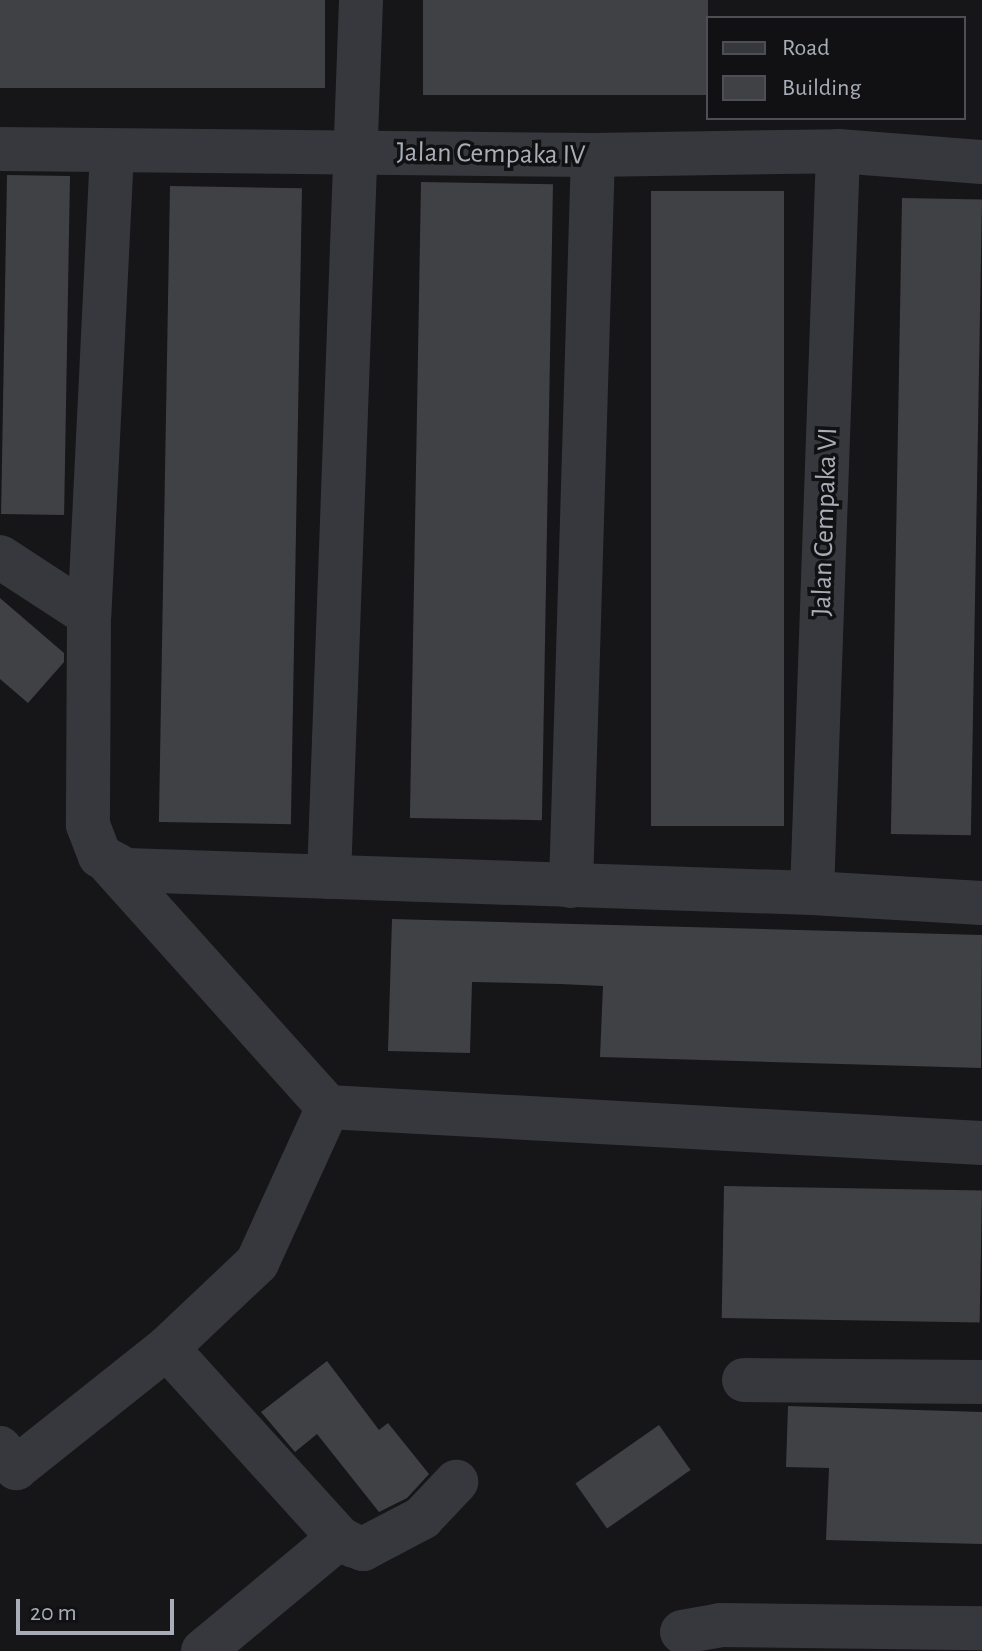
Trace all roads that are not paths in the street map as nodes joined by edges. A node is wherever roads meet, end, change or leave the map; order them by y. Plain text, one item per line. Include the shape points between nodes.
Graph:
1 (361, 0) edge
2 (0, 149) edge
3 (354, 151) junction
4 (838, 151) junction
5 (112, 152) junction
6 (593, 155) junction
7 (982, 162) edge
8 (0, 557) edge
9 (89, 615) junction
10 (110, 864) junction
11 (329, 877) junction
12 (571, 886) junction
13 (812, 893) junction
14 (982, 903) edge
15 (328, 1107) junction
16 (982, 1143) edge
17 (167, 1348) junction
18 (744, 1380) dead end
19 (982, 1382) edge
20 (0, 1448) edge
21 (456, 1482) dead end
22 (339, 1538) junction
23 (982, 1628) edge
24 (682, 1632) dead end
25 (203, 1651) edge

1 - 3 street
2 - 5 street, Jalan Cempaka IV
3 - 5 street, Jalan Cempaka IV
3 - 6 street, Jalan Cempaka IV
3 - 11 street
4 - 6 street, Jalan Cempaka IV
4 - 7 street, Jalan Cempaka IV
4 - 13 street, Jalan Cempaka VI
5 - 9 street
6 - 12 street
8 - 9 street
9 - 10 street via 88,825 100,856
10 - 11 street via 126,870
10 - 15 street
11 - 12 street
12 - 13 street
13 - 14 street
15 - 16 street
15 - 17 street via 257,1263
17 - 20 street via 16,1468
17 - 22 street
18 - 19 street
21 - 22 street via 422,1518 363,1549
22 - 25 street
23 - 24 street via 720,1625

